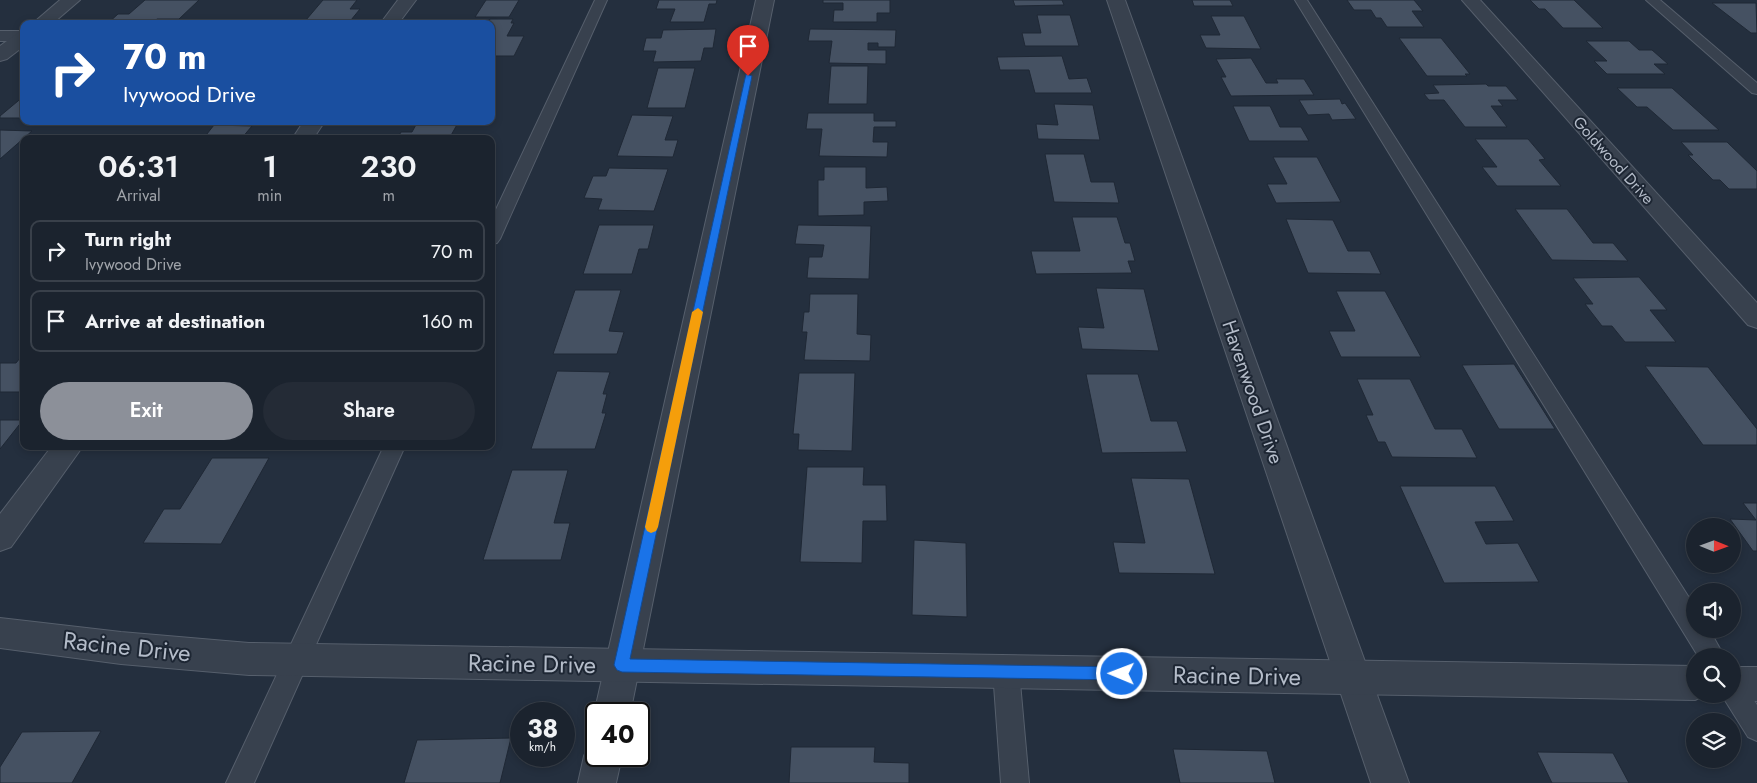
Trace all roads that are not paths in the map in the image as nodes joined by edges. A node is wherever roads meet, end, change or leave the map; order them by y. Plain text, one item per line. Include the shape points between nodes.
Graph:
1 (71, 0) edge
2 (407, 0) edge
3 (601, 0) edge
4 (765, 0) edge
5 (1116, 0) edge
6 (1301, 0) edge
7 (1471, 0) edge
8 (1652, 0) edge
9 (46, 20) edge
10 (392, 20) edge
11 (0, 36) edge
12 (20, 37) edge
13 (20, 40) edge
14 (0, 56) edge
15 (1757, 90) edge
16 (495, 230) edge
17 (1757, 319) edge
18 (66, 450) edge
19 (393, 450) edge
20 (0, 538) edge
21 (1686, 615) edge
22 (0, 633) edge
23 (298, 660) junction
24 (622, 665) junction
25 (1006, 671) junction
26 (1353, 678) junction
27 (1686, 683) edge
28 (1741, 684) edge
29 (1757, 684) edge
30 (614, 702) edge
31 (1741, 703) edge
32 (1757, 728) edge
33 (601, 767) edge
34 (240, 783) edge
35 (597, 783) edge
36 (1015, 783) edge
37 (1390, 783) edge

1 - 9 street
2 - 10 street
3 - 16 lane
4 - 24 street
5 - 26 street, Havenwood Drive
6 - 21 lane
7 - 17 street, Goldwood Drive
8 - 15 lane
11 - 12 street
13 - 14 street
18 - 20 street
19 - 23 lane
22 - 23 street, Racine Drive via 121,648
23 - 24 street, Racine Drive
23 - 34 lane
24 - 25 street, Racine Drive
24 - 30 street
25 - 26 street, Racine Drive
25 - 36 lane
26 - 27 street, Racine Drive
26 - 37 street, Havenwood Drive
28 - 29 street
31 - 32 lane
33 - 35 street

